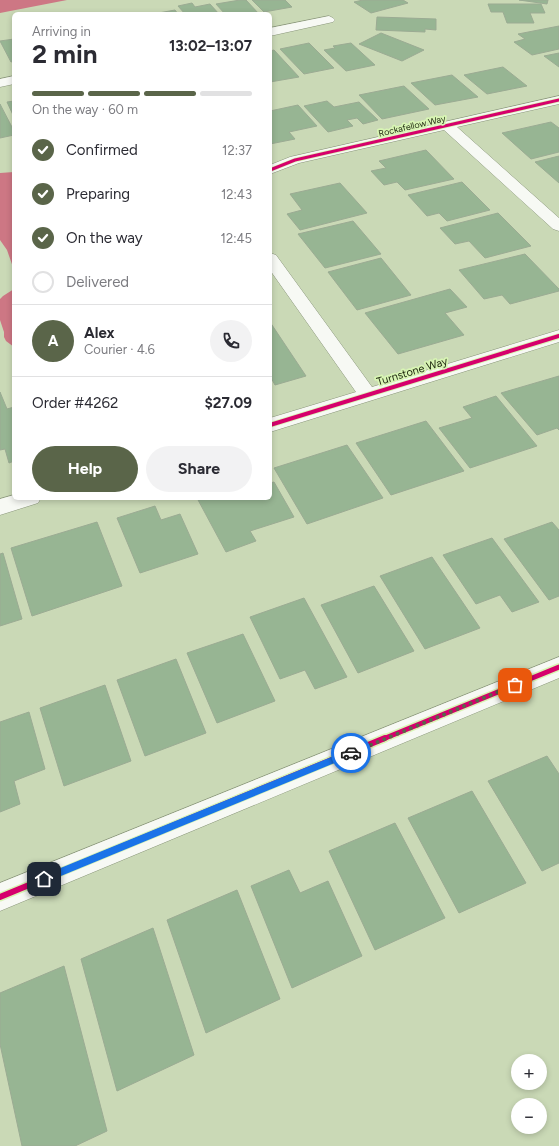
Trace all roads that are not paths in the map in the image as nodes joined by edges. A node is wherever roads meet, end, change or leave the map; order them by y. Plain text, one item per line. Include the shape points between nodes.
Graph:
1 (329, 20) dead end
2 (272, 32) edge
3 (12, 80) edge
4 (0, 83) edge
5 (559, 100) edge
6 (448, 126) junction
7 (272, 169) edge
8 (559, 226) edge
9 (272, 261) edge
10 (559, 336) edge
11 (368, 395) junction
12 (272, 424) edge
13 (24, 500) edge
14 (0, 507) edge
15 (559, 667) edge
16 (0, 897) edge

1 - 2 street
3 - 4 street
5 - 6 street, Rockafellow Way
6 - 7 street, Rockafellow Way via 295,160
6 - 8 street
9 - 11 street
10 - 11 street, Turnstone Way
11 - 12 street, Turnstone Way
13 - 14 street
15 - 16 street

